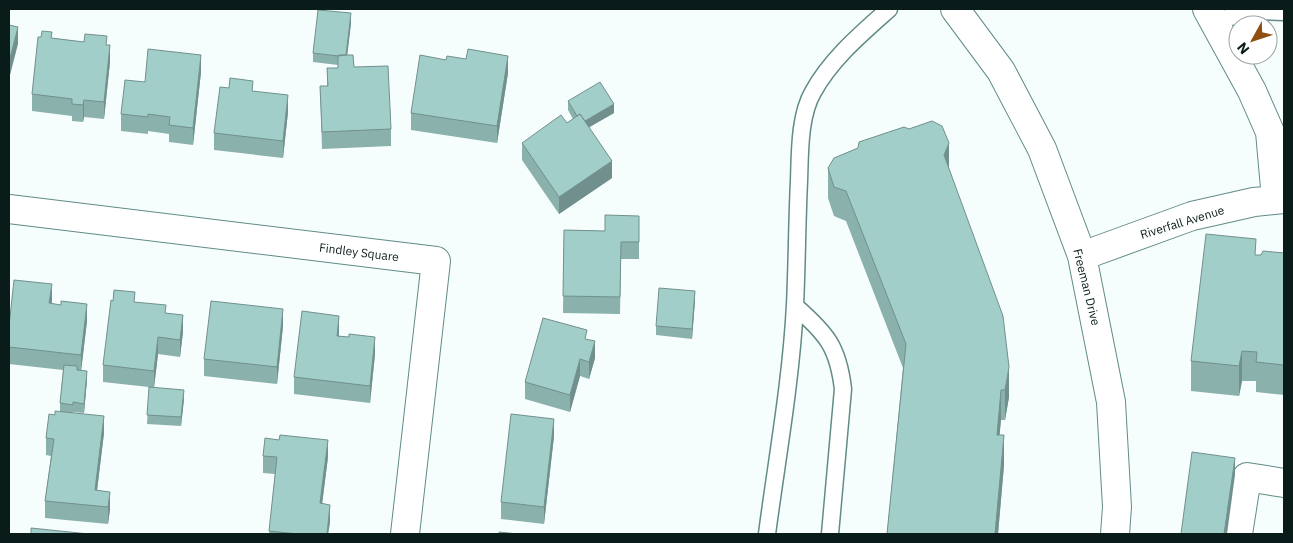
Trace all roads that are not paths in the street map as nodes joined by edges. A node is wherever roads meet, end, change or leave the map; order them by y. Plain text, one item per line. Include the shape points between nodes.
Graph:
1 (889, 9) edge
2 (955, 9) edge
3 (1284, 12) edge
4 (1210, 15) edge
5 (1280, 199) edge
6 (9, 209) edge
7 (1082, 256) junction
8 (795, 306) junction
9 (1284, 482) edge
10 (405, 534) edge
11 (767, 534) edge
12 (830, 534) edge
13 (1115, 534) edge
14 (1238, 534) edge

1 - 8 lane via 853,41 828,70 812,92 806,108 800,148
2 - 7 street, Freeman Drive via 1000,71 1042,148
3 - 4 lane
4 - 5 street via 1256,98 1270,132
5 - 7 street, Riverfall Avenue via 1192,216
6 - 10 street, Findley Square via 436,262
7 - 13 street, Freeman Drive via 1111,402 1117,499
8 - 11 lane
8 - 12 lane via 819,327 834,349 841,367 844,389
9 - 14 street via 1247,477

